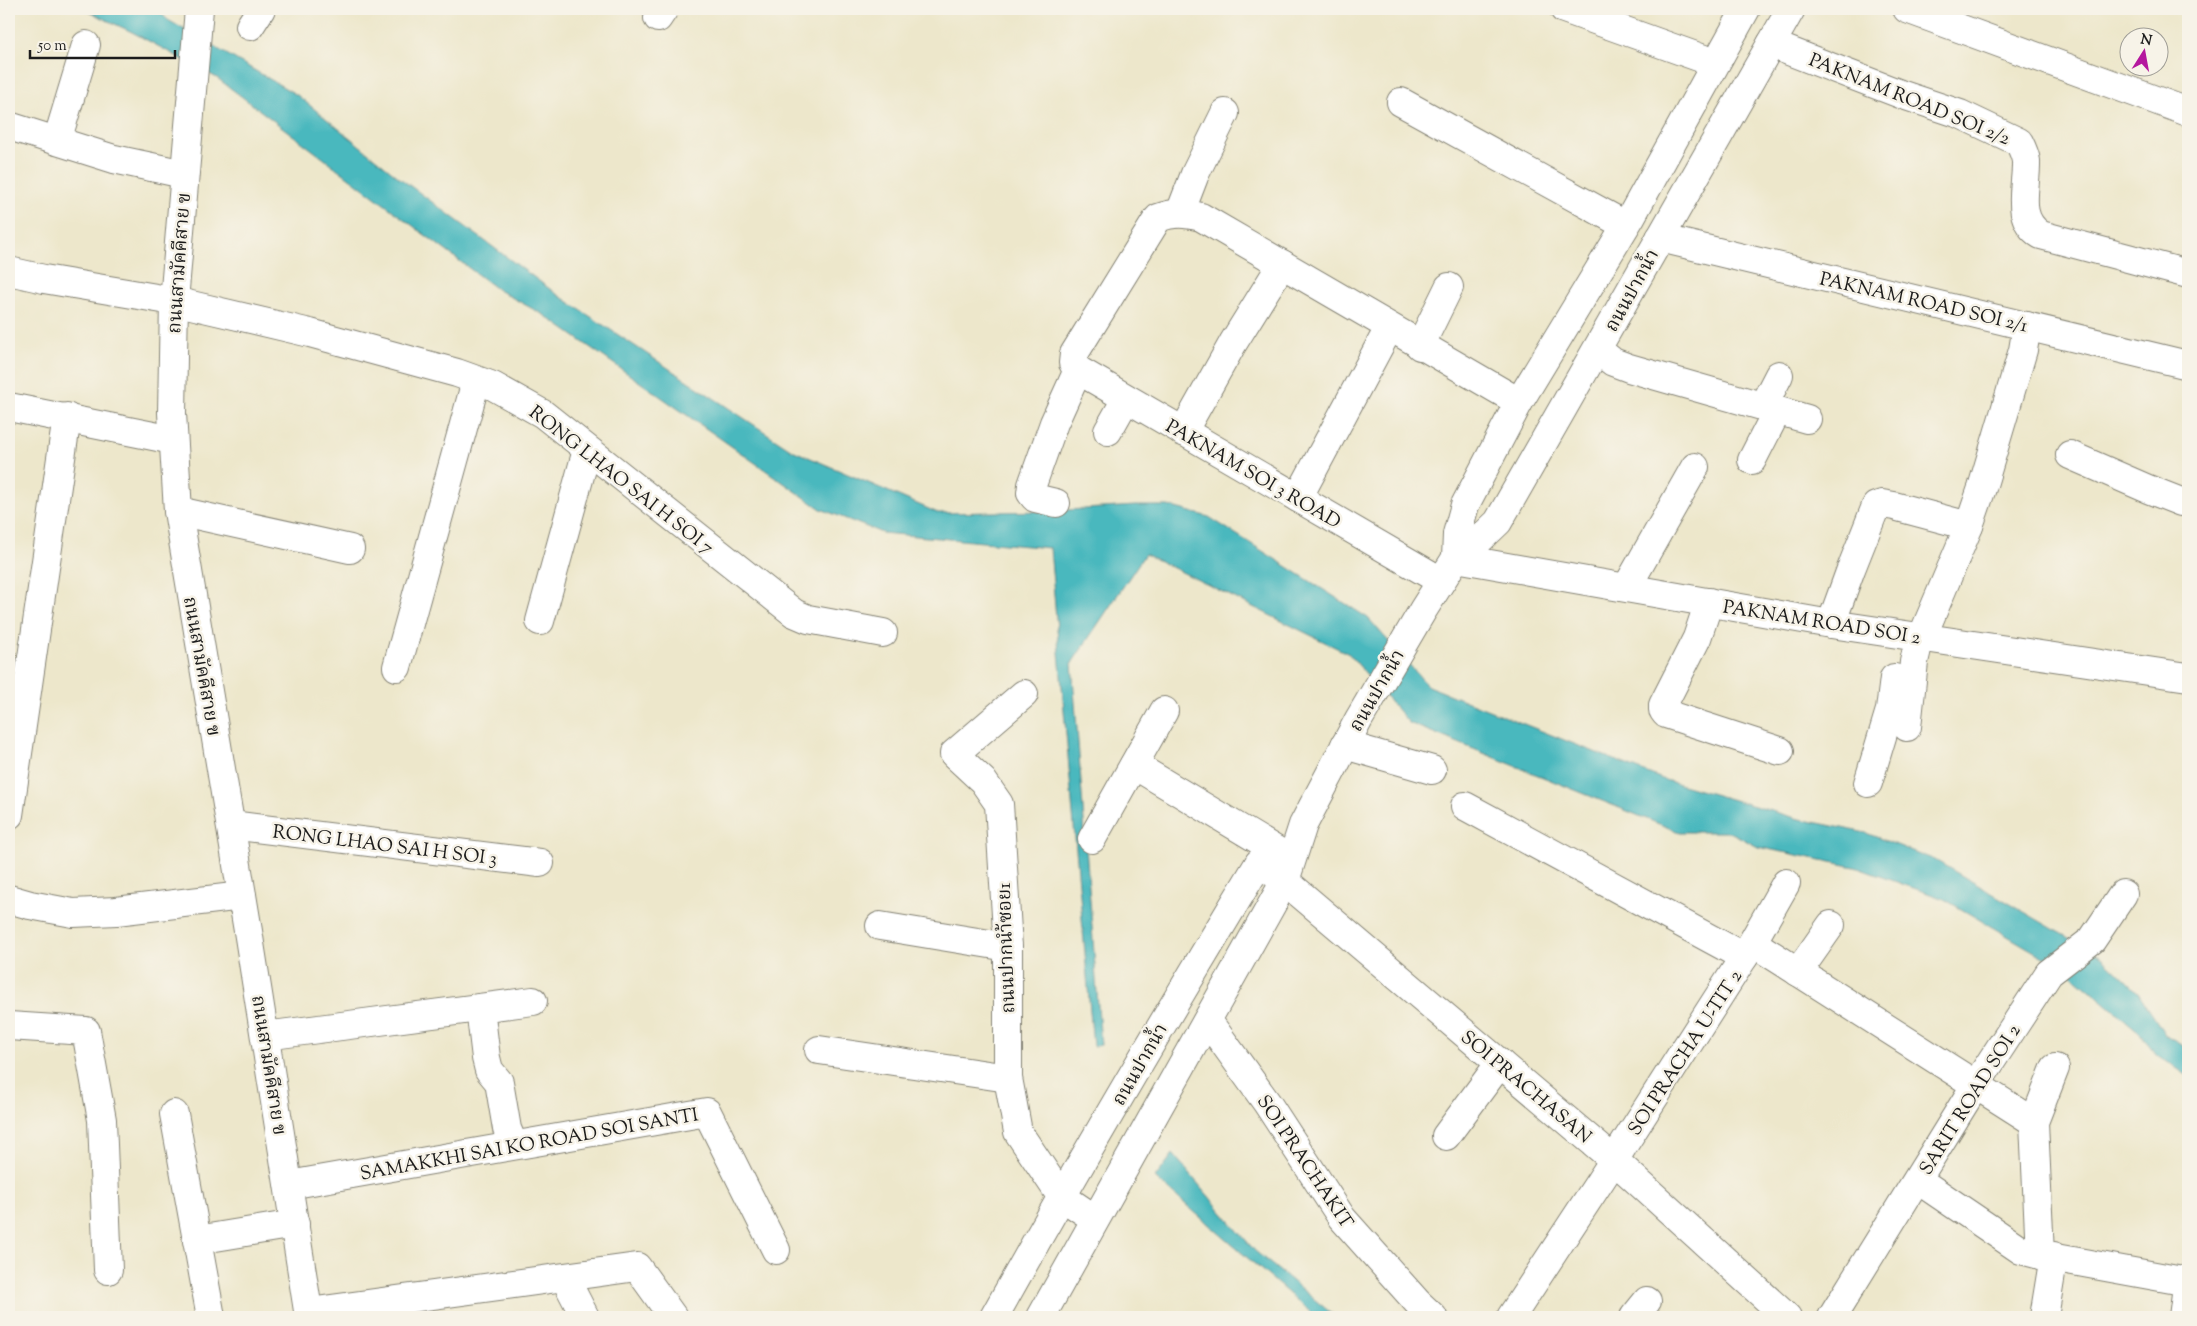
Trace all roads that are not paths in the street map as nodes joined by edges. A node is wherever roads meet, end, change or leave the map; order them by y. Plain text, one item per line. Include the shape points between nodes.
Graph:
1 (1564, 9) edge
2 (1746, 9) edge
3 (1791, 9) edge
4 (1907, 9) edge
5 (199, 13) edge
6 (1771, 44) junction
7 (86, 45) dead end
8 (1715, 63) junction
9 (1401, 102) dead end
10 (2188, 112) edge
11 (1225, 113) dead end
12 (9, 126) edge
13 (57, 141) junction
14 (184, 174) junction
15 (1180, 213) junction
16 (1625, 225) junction
17 (1660, 238) junction
18 (1282, 264) junction
19 (9, 271) edge
20 (2188, 274) edge
21 (1449, 287) dead end
22 (174, 301) junction
23 (2027, 326) junction
24 (1389, 328) junction
25 (1420, 346) junction
26 (1598, 350) junction
27 (1076, 365) junction
28 (2188, 365) edge
29 (1780, 375) dead end
30 (476, 380) junction
31 (1126, 399) junction
32 (1519, 402) junction
33 (9, 406) edge
34 (1770, 408) junction
35 (67, 417) junction
36 (1807, 419) dead end
37 (1108, 430) dead end
38 (1184, 432) junction
39 (173, 440) junction
40 (587, 450) junction
41 (2070, 455) dead end
42 (1752, 460) dead end
43 (1695, 467) dead end
44 (1298, 498) junction
45 (2188, 502) edge
46 (1056, 503) dead end
47 (178, 511) junction
48 (1969, 526) junction
49 (350, 549) dead end
50 (1456, 558) junction
51 (1441, 581) junction
52 (1628, 587) junction
53 (1709, 602) junction
54 (540, 621) dead end
55 (1831, 624) junction
56 (883, 634) dead end
57 (1910, 636) junction
58 (397, 666) dead end
59 (2188, 678) edge
60 (1024, 694) dead end
61 (1164, 711) dead end
62 (1907, 727) dead end
63 (1345, 746) junction
64 (1780, 751) dead end
65 (1134, 765) junction
66 (1432, 770) dead end
67 (1868, 783) dead end
68 (1465, 806) dead end
69 (9, 815) edge
70 (231, 825) junction
71 (1092, 839) dead end
72 (540, 863) dead end
73 (1278, 863) junction
74 (1786, 883) dead end
75 (2123, 894) dead end
76 (242, 896) junction
77 (9, 899) edge
78 (1831, 925) dead end
79 (880, 926) dead end
80 (1008, 947) junction
81 (1748, 950) junction
82 (1798, 972) junction
83 (534, 1001) dead end
84 (480, 1008) junction
85 (1208, 1021) junction
86 (9, 1026) edge
87 (265, 1036) junction
88 (819, 1050) dead end
89 (1500, 1063) junction
90 (2055, 1068) dead end
91 (1008, 1078) junction
92 (1975, 1086) junction
93 (174, 1114) dead end
94 (2034, 1122) junction
95 (1446, 1136) dead end
96 (514, 1145) junction
97 (1614, 1160) junction
98 (1918, 1180) junction
99 (289, 1185) junction
100 (1061, 1196) junction
101 (1095, 1220) junction
102 (295, 1224) junction
103 (197, 1240) junction
104 (776, 1250) dead end
105 (2047, 1256) junction
106 (108, 1270) dead end
107 (565, 1278) junction
108 (2188, 1278) edge
109 (2188, 1282) edge
110 (309, 1315) edge
111 (211, 1317) edge
112 (584, 1317) edge
113 (673, 1317) edge
114 (994, 1317) edge
115 (1041, 1317) edge
116 (1433, 1317) edge
117 (1511, 1317) edge
118 (1788, 1317) edge
119 (1832, 1317) edge
120 (2044, 1317) edge
121 (2183, 1317) edge

1 - 8 street
2 - 8 street, ถนนปากน้ำ
3 - 6 street, ถนนปากน้ำ
4 - 10 street
5 - 14 street, ถนนสามัคคีสาย ข
6 - 17 street, ถนนปากน้ำ
6 - 20 street, PAKNAM ROAD SOI 2/2 via 1960,114 2020,142 2026,159 2022,197 2025,217 2032,230 2040,235
7 - 13 street
8 - 16 street, ถนนปากน้ำ
9 - 16 street
11 - 15 street
12 - 13 street
13 - 14 street
14 - 22 street, ถนนสามัคคีสาย ข
15 - 18 street via 1201,217
15 - 27 street via 1173,212 1158,218 1074,354
16 - 32 street, ถนนปากน้ำ
17 - 23 street, PAKNAM ROAD SOI 2/1
17 - 26 street, ถนนปากน้ำ
18 - 24 street
18 - 38 street via 1233,343
19 - 22 street, RONG LHAO SAI H SOI 7
21 - 25 street
22 - 30 street, RONG LHAO SAI H SOI 7 via 375,350
22 - 39 street, ถนนสามัคคีสาย ข
23 - 28 street, PAKNAM ROAD SOI 2/1
23 - 48 street via 2001,428
24 - 25 street
24 - 44 street
25 - 32 street
26 - 34 street via 1613,362 1629,368
26 - 50 street, ถนนปากน้ำ via 1498,522
27 - 31 street, PAKNAM SOI 3 ROAD
27 - 46 street via 1032,485 1035,498
29 - 34 street
30 - 40 street, RONG LHAO SAI H SOI 7 via 514,396 543,414
30 - 58 street
31 - 37 street
31 - 38 street, PAKNAM SOI 3 ROAD
32 - 50 street, ถนนปากน้ำ via 1465,505 1457,534
33 - 35 street
34 - 36 street
34 - 42 street
35 - 39 street
35 - 69 street
38 - 44 street, PAKNAM SOI 3 ROAD
39 - 47 street, ถนนสามัคคีสาย ข
40 - 54 street
40 - 56 street, RONG LHAO SAI H SOI 7 via 794,613 808,619
41 - 45 street via 2148,489
43 - 52 street
44 - 51 street, PAKNAM SOI 3 ROAD
47 - 49 street
47 - 70 street, ถนนสามัคคีสาย ข
48 - 55 street via 1894,506 1876,506
48 - 57 street
50 - 51 street, ถนนปากน้ำ
50 - 52 street, PAKNAM ROAD SOI 2
51 - 63 street, ถนนปากน้ำ
52 - 53 street, PAKNAM ROAD SOI 2
53 - 55 street, PAKNAM ROAD SOI 2
53 - 64 street via 1697,638 1663,710 1666,714
55 - 57 street, PAKNAM ROAD SOI 2
57 - 59 street, PAKNAM ROAD SOI 2
57 - 62 street via 1914,662
57 - 67 street
60 - 80 street, ถนนปากนำ้ซอย1 via 954,754 982,781 998,804
61 - 65 street
63 - 66 street
63 - 73 street, ถนนปากน้ำ via 1303,825
65 - 71 street
65 - 73 street, SOI PRACHASAN
68 - 81 street
70 - 72 street, RONG LHAO SAI H SOI 3
70 - 76 street, ถนนสามัคคีสาย ข
73 - 85 street, ถนนปากน้ำ
73 - 89 street, SOI PRACHASAN
73 - 100 street, ถนนปากน้ำ via 1174,1002
74 - 81 street, SOI PRACHA U-TIT 2
75 - 92 street, SARIT ROAD SOI 2 via 2092,940 2049,973
76 - 77 street via 116,911 72,912
76 - 87 street, ถนนสามัคคีสาย ข
78 - 82 street
79 - 80 street
80 - 91 street, ถนนปากนำ้ซอย1
81 - 82 street
81 - 97 street, SOI PRACHA U-TIT 2
82 - 92 street
83 - 84 street
84 - 87 street
84 - 96 street via 486,1058 489,1070 499,1082 507,1129
85 - 101 street, ถนนปากน้ำ
85 - 116 street, SOI PRACHAKIT via 1267,1102 1342,1218
86 - 106 street via 86,1030 102,1120
87 - 99 street, ถนนสามัคคีสาย ข
88 - 91 street
89 - 95 street
89 - 97 street, SOI PRACHASAN
90 - 94 street
91 - 100 street, ถนนปากนำ้ซอย1 via 1018,1132
92 - 94 street
92 - 98 street, SARIT ROAD SOI 2
93 - 103 street
94 - 105 street
96 - 99 street, SAMAKKHI SAI KO ROAD SOI SANTI
96 - 104 street, SAMAKKHI SAI KO ROAD SOI SANTI via 707,1112
97 - 117 street, SOI PRACHA U-TIT 2
97 - 118 street, SOI PRACHASAN
98 - 105 street via 2021,1250
98 - 119 street, SARIT ROAD SOI 2
99 - 102 street, ถนนสามัคคีสาย ข
100 - 101 street, ถนนปากนำ้ซอย1
100 - 114 street, ถนนปากน้ำ
101 - 115 street, ถนนปากน้ำ
102 - 103 street
102 - 110 street, ถนนสามัคคีสาย ข
103 - 111 street
105 - 109 street
105 - 120 street
107 - 110 street
107 - 112 street
107 - 113 street via 637,1267
108 - 109 street
109 - 121 street

